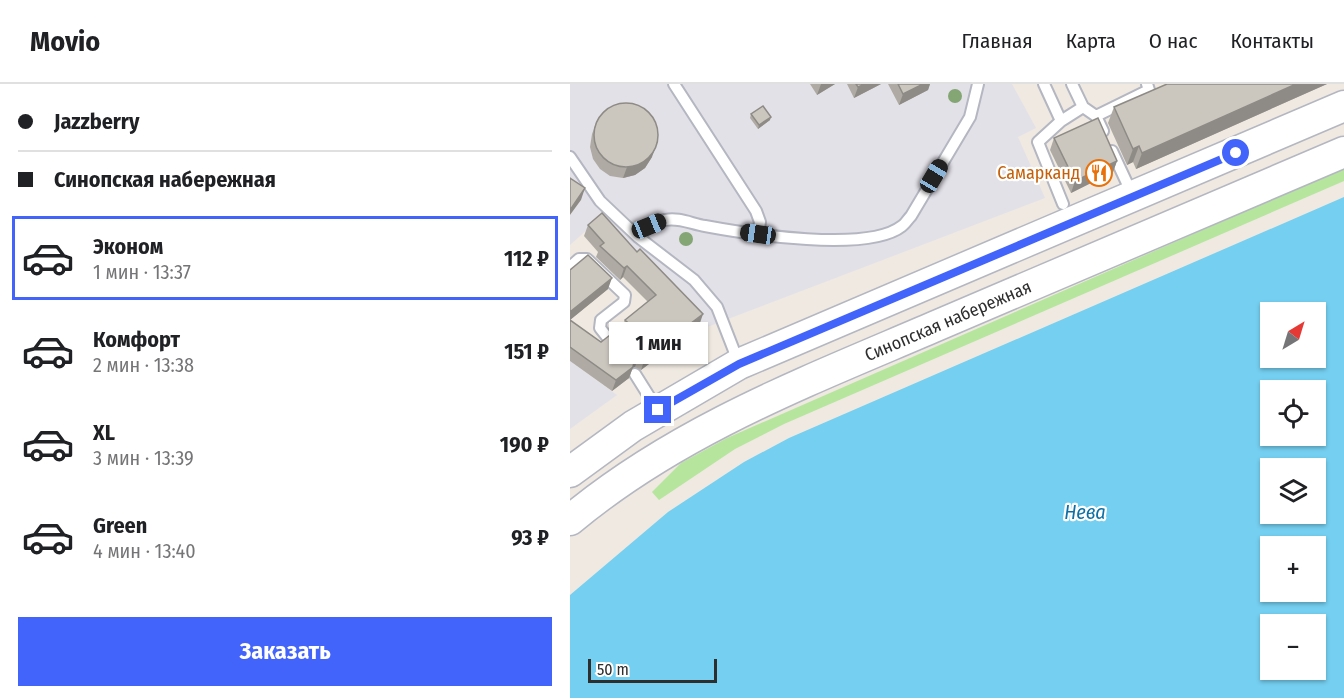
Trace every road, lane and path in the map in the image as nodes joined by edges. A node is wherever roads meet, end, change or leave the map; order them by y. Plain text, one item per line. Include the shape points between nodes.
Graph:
1 (674, 84) edge
2 (978, 84) edge
3 (1044, 84) edge
4 (1072, 84) edge
5 (1148, 84) edge
6 (1344, 106) edge
7 (1083, 107) junction
8 (1096, 116) junction
9 (1061, 121) junction
10 (1344, 152) edge
11 (570, 158) edge
12 (1133, 197) junction
13 (1063, 204) dead end
14 (758, 234) junction
15 (638, 237) junction
16 (570, 267) edge
17 (611, 342) edge
18 (739, 364) junction
19 (635, 374) edge
20 (658, 410) junction
21 (570, 472) edge
22 (570, 520) edge

1 - 14 lane via 756,211 760,222
2 - 14 lane via 970,117 902,226 888,233 840,241
3 - 9 lane
4 - 7 lane
5 - 8 lane via 1149,90
6 - 12 main road
7 - 8 lane
7 - 9 lane
8 - 12 lane
9 - 13 lane via 1038,142
10 - 22 main road, Синопская набережная via 718,422 636,470
11 - 15 lane via 600,201
12 - 18 main road
14 - 15 lane via 665,219 649,226
15 - 18 lane via 694,280 717,307
16 - 17 lane via 579,259 587,259 625,295 624,302 601,320 600,328
18 - 20 main road
19 - 20 lane
20 - 21 main road

